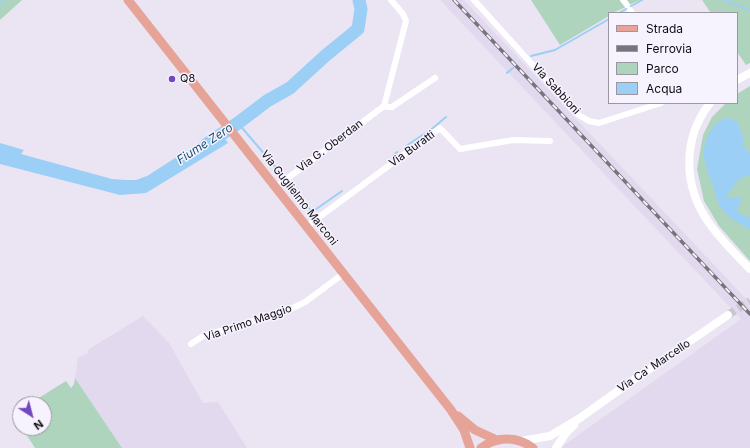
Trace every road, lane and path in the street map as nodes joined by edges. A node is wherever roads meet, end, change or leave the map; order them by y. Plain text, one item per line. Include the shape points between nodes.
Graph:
1 (128, 0) edge
2 (391, 0) edge
3 (474, 0) edge
4 (750, 74) edge
5 (434, 78) dead end
6 (738, 80) edge
7 (658, 104) edge
8 (709, 104) edge
9 (384, 106) junction
10 (550, 141) dead end
11 (276, 187) junction
12 (307, 226) junction
13 (750, 269) edge
14 (343, 274) junction
15 (728, 315) tunnel mouth
16 (191, 344) dead end
17 (451, 410) junction
18 (580, 418) junction
19 (497, 440) junction
20 (521, 441) junction
21 (470, 448) edge
22 (481, 448) edge
23 (533, 448) edge
24 (556, 448) edge

1 - 11 main road, Via Guglielmo Marconi
2 - 9 street via 403,14 406,22
3 - 7 street, Via Sabbioni via 578,114 589,121 599,123
4 - 6 main road
5 - 9 street, Via G. Oberdan via 392,107
8 - 13 main road via 697,124 690,146 688,170 691,185 709,224
9 - 11 street, Via G. Oberdan
10 - 12 street, Via Buratti via 513,140 460,149 440,128
11 - 12 main road, Via Guglielmo Marconi
12 - 14 main road, Via Guglielmo Marconi
14 - 16 street, Via Primo Maggio via 305,302 289,310 203,336
14 - 17 main road, Via Guglielmo Marconi
15 - 18 main road, Via Ca' Marcello
17 - 19 main road, Via Guglielmo Marconi via 475,430
17 - 21 main road, Via Guglielmo Marconi via 464,430
18 - 20 main road via 550,436
18 - 24 main road
19 - 20 main road, Via Guglielmo Marconi
19 - 22 main road, Via Guglielmo Marconi
20 - 23 main road, Via Guglielmo Marconi

